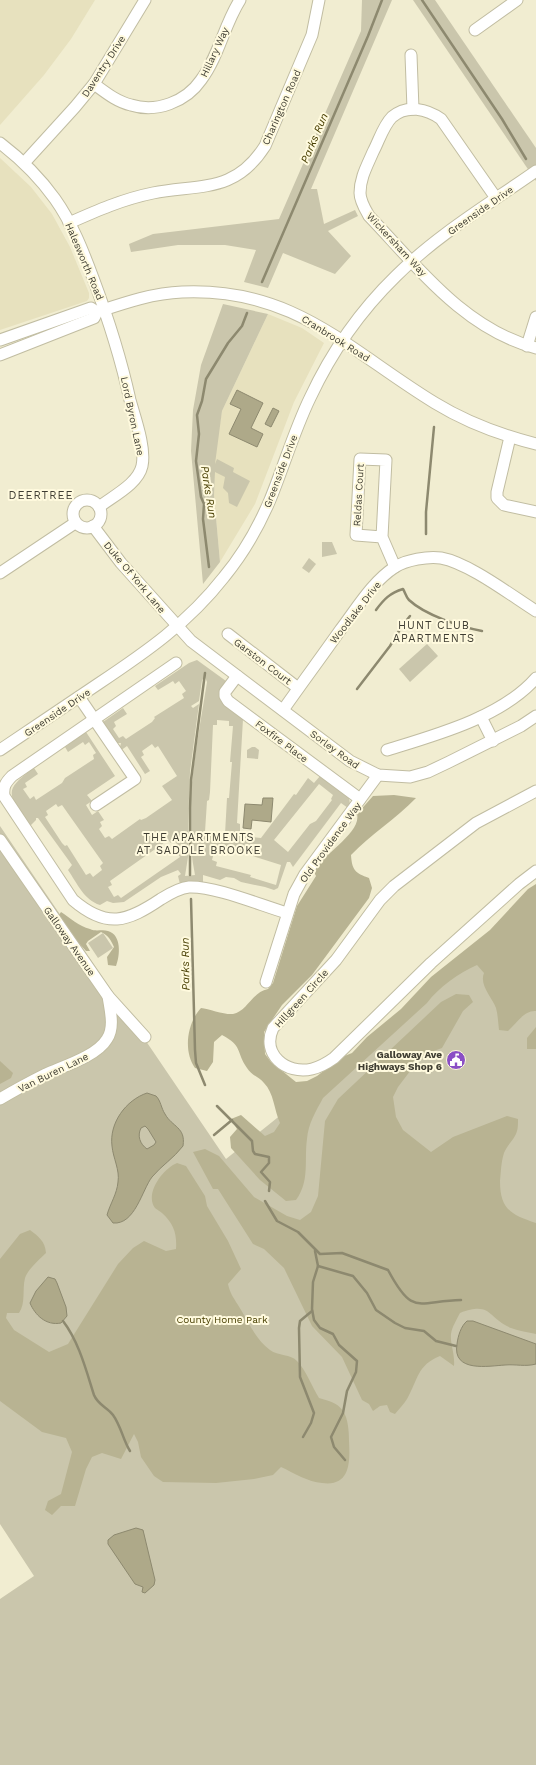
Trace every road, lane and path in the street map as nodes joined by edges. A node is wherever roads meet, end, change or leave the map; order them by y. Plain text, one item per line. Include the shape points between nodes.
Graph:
1 (145, 0) edge
2 (240, 0) edge
3 (319, 0) edge
4 (517, 0) edge
5 (475, 30) dead end
6 (411, 55) dead end
7 (94, 84) junction
8 (413, 109) junction
9 (0, 143) edge
10 (24, 163) junction
11 (536, 171) edge
12 (496, 198) junction
13 (69, 223) junction
14 (412, 261) junction
15 (101, 311) junction
16 (536, 317) edge
17 (0, 340) edge
18 (343, 340) junction
19 (531, 347) edge
20 (0, 355) edge
21 (510, 437) junction
22 (536, 444) edge
23 (99, 507) junction
24 (536, 512) edge
25 (75, 523) junction
26 (94, 526) junction
27 (382, 537) junction
28 (395, 567) junction
29 (0, 573) edge
30 (536, 611) edge
31 (178, 627) junction
32 (228, 634) dead end
33 (176, 663) dead end
34 (237, 676) junction
35 (536, 678) edge
36 (298, 688) junction
37 (79, 697) junction
38 (283, 710) junction
39 (536, 716) edge
40 (481, 717) junction
41 (94, 719) junction
42 (493, 741) junction
43 (0, 749) edge
44 (387, 750) dead end
45 (378, 775) junction
46 (536, 791) edge
47 (360, 800) junction
48 (96, 805) dead end
49 (0, 840) edge
50 (536, 871) edge
51 (287, 913) junction
52 (266, 982) dead end
53 (108, 996) junction
54 (145, 1038) dead end
55 (0, 1099) edge

1 - 7 street, Daventry Drive
2 - 7 street, Hillary Way via 202,80 183,98 170,104 144,108 117,100
3 - 13 street, Charington Road via 312,35 265,146 257,159 247,168 229,180 214,185 134,198 92,212
4 - 5 street
6 - 8 street
7 - 10 street, Daventry Drive
8 - 12 street via 432,113 441,119
8 - 14 street, Wickersham Way via 396,115 385,127 361,180 360,195 369,216
9 - 10 street, Halesworth Road
10 - 13 street, Halesworth Road via 55,199
11 - 12 street, Greenside Drive
12 - 14 street, Greenside Drive
13 - 15 street, Halesworth Road via 84,254
14 - 18 street, Greenside Drive via 378,294
14 - 19 street, Wickersham Way via 468,315 487,328
15 - 17 street, Cranbrook Road via 91,308
15 - 18 street, Cranbrook Road via 138,299 172,293 233,295 262,300 281,307 308,319
15 - 20 street, Cranbrook Road via 94,318
15 - 23 street, Lord Byron Lane via 120,360 143,457 140,472 135,478
16 - 19 street
18 - 21 street, Cranbrook Road via 436,404
18 - 31 street, Greenside Drive via 308,400 269,501 253,534 224,578
21 - 22 street, Cranbrook Road
21 - 24 street via 497,498 504,505
23 - 25 street via 90,500 78,502 72,511
23 - 26 street via 101,516
25 - 26 street via 84,528
25 - 29 street
26 - 31 street, Duke Of York Lane via 121,563
27 - 27 street, Reldas Court via 356,535 360,459 386,460
27 - 28 street, Reldas Court
28 - 30 street, Woodlake Drive via 426,558 456,562
28 - 36 street, Woodlake Drive via 367,594
31 - 34 street, Sorley Road via 196,645
31 - 37 street, Greenside Drive
32 - 36 street, Garston Court
33 - 41 street
34 - 38 street, Sorley Road
34 - 47 street, Foxfire Place via 225,692 224,696 228,701
35 - 40 street via 516,696
36 - 38 street, Woodlake Drive
37 - 41 street
37 - 43 street, Greenside Drive
38 - 45 street, Sorley Road via 350,761
39 - 42 street, Sorley Road
40 - 42 street
40 - 44 street
41 - 48 street via 135,779
41 - 51 street via 12,776 4,788 4,796 9,805 73,900 95,915 117,920 128,919 170,894 188,887 210,890
42 - 45 street, Sorley Road via 428,772 410,777
45 - 47 street, Old Providence Way
46 - 50 street, Hillgreen Circle via 476,823 394,886 380,900 336,960 273,1028 270,1037 272,1053 284,1066 292,1069 311,1069 322,1066 334,1058 437,958 518,884
47 - 51 street, Old Providence Way via 305,874
49 - 53 street, Galloway Avenue
51 - 52 street, Old Providence Way
53 - 54 street, Galloway Avenue
53 - 55 street, Van Buren Lane via 112,1025 103,1044 90,1054

